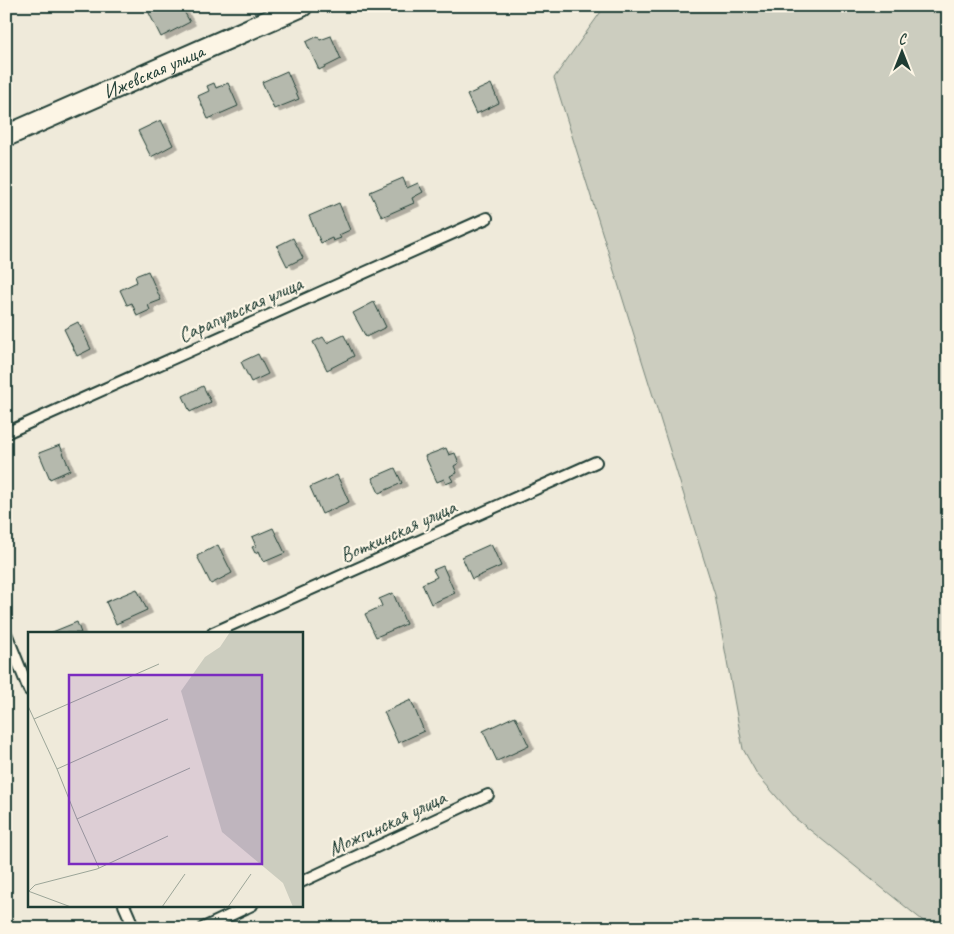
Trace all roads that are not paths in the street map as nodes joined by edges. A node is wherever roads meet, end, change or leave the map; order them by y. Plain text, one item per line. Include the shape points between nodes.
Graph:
1 (302, 6) edge
2 (6, 136) edge
3 (487, 218) dead end
4 (6, 432) edge
5 (596, 462) dead end
6 (216, 632) edge
7 (6, 633) edge
8 (28, 688) edge
9 (488, 795) dead end
10 (302, 882) edge
11 (124, 906) edge
12 (250, 906) edge
13 (134, 928) edge
14 (204, 928) edge

1 - 2 street, Ижевская улица
3 - 4 lane, Сарапульская улица
5 - 6 lane, Воткинская улица
7 - 8 lane
9 - 10 lane, Можгинская улица
11 - 13 lane
12 - 14 lane

